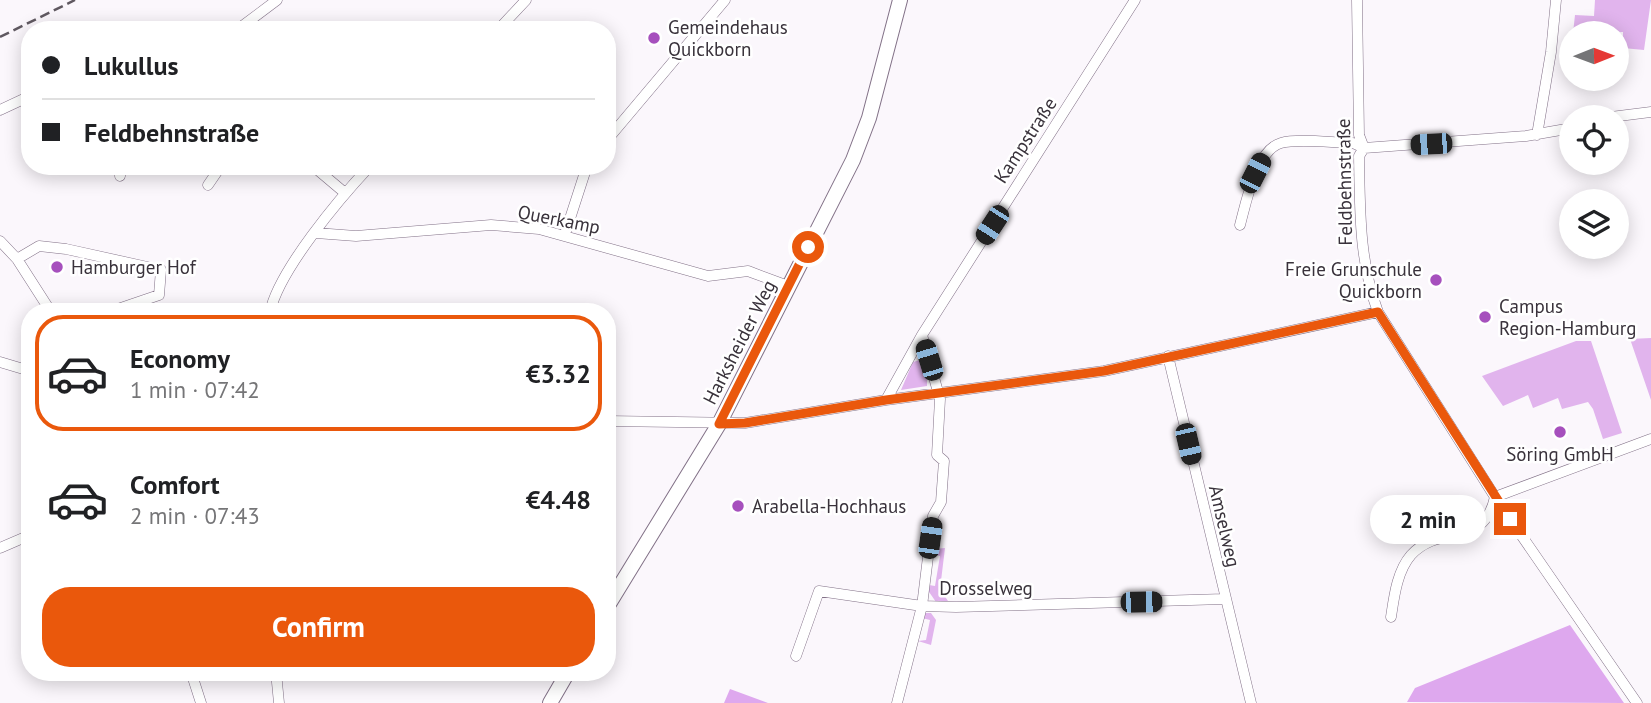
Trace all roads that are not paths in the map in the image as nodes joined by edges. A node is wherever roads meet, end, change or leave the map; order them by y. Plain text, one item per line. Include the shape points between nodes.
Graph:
1 (277, 0) edge
2 (526, 0) edge
3 (726, 0) edge
4 (900, 0) edge
5 (1135, 0) edge
6 (1357, 0) edge
7 (1556, 0) edge
8 (249, 21) edge
9 (506, 21) edge
10 (21, 100) edge
11 (0, 110) edge
12 (1651, 112) edge
13 (1629, 115) edge
14 (616, 129) edge
15 (1559, 131) edge
16 (1537, 135) junction
17 (1364, 148) junction
18 (215, 175) edge
19 (324, 175) edge
20 (362, 175) edge
21 (584, 175) edge
22 (208, 185) dead end
23 (345, 193) junction
24 (1240, 225) dead end
25 (316, 233) junction
26 (565, 234) junction
27 (0, 241) edge
28 (17, 259) junction
29 (788, 286) junction
30 (45, 303) edge
31 (136, 303) edge
32 (273, 303) edge
33 (1378, 312) junction
34 (922, 335) junction
35 (1168, 356) junction
36 (0, 362) edge
37 (21, 368) edge
38 (937, 394) junction
39 (886, 400) junction
40 (616, 421) edge
41 (719, 424) junction
42 (1651, 439) edge
43 (1495, 496) junction
44 (21, 539) edge
45 (0, 548) edge
46 (616, 590) edge
47 (1224, 600) junction
48 (922, 606) junction
49 (1391, 617) dead end
50 (796, 656) dead end
51 (194, 681) edge
52 (276, 681) edge
53 (563, 681) edge
54 (201, 703) edge
55 (279, 703) edge
56 (550, 703) edge
57 (897, 703) edge
58 (1251, 703) edge
59 (1637, 703) edge

1 - 8 street
2 - 9 street
3 - 14 street
4 - 29 main road, Harksheider Weg via 859,144
5 - 34 street, Kampstraße
6 - 17 street, Feldbehnstraße via 1359,135
7 - 16 street
10 - 11 street
12 - 13 street
15 - 16 street
16 - 17 street
17 - 24 street via 1353,143 1279,144 1266,153 1255,173
17 - 33 street, Feldbehnstraße via 1359,156 1360,238
18 - 22 street
19 - 23 street
20 - 23 street
21 - 26 street
23 - 25 street
25 - 26 street, Querkamp via 356,236 491,225
25 - 32 street via 283,275
26 - 29 street, Querkamp via 708,276 748,271
27 - 28 street
28 - 30 street
28 - 31 street via 39,246 161,270 159,295
29 - 41 main road, Harksheider Weg
33 - 35 street
33 - 43 street, Feldbehnstraße
34 - 38 street
34 - 39 street, Kampstraße
35 - 38 street via 1104,371
35 - 47 street, Amselweg
36 - 37 street
38 - 39 street
38 - 48 street via 937,454 944,461 942,502 933,516
39 - 41 street
40 - 41 street
41 - 46 main road, Harksheider Weg
42 - 43 street
43 - 49 street via 1492,513 1483,524 1434,540 1411,556 1396,587
43 - 59 street, Feldbehnstraße
44 - 45 street
47 - 48 street, Drosselweg
47 - 58 street, Amselweg
48 - 50 street, Drosselweg via 819,591
48 - 57 street
51 - 54 street
52 - 55 street
53 - 56 main road

